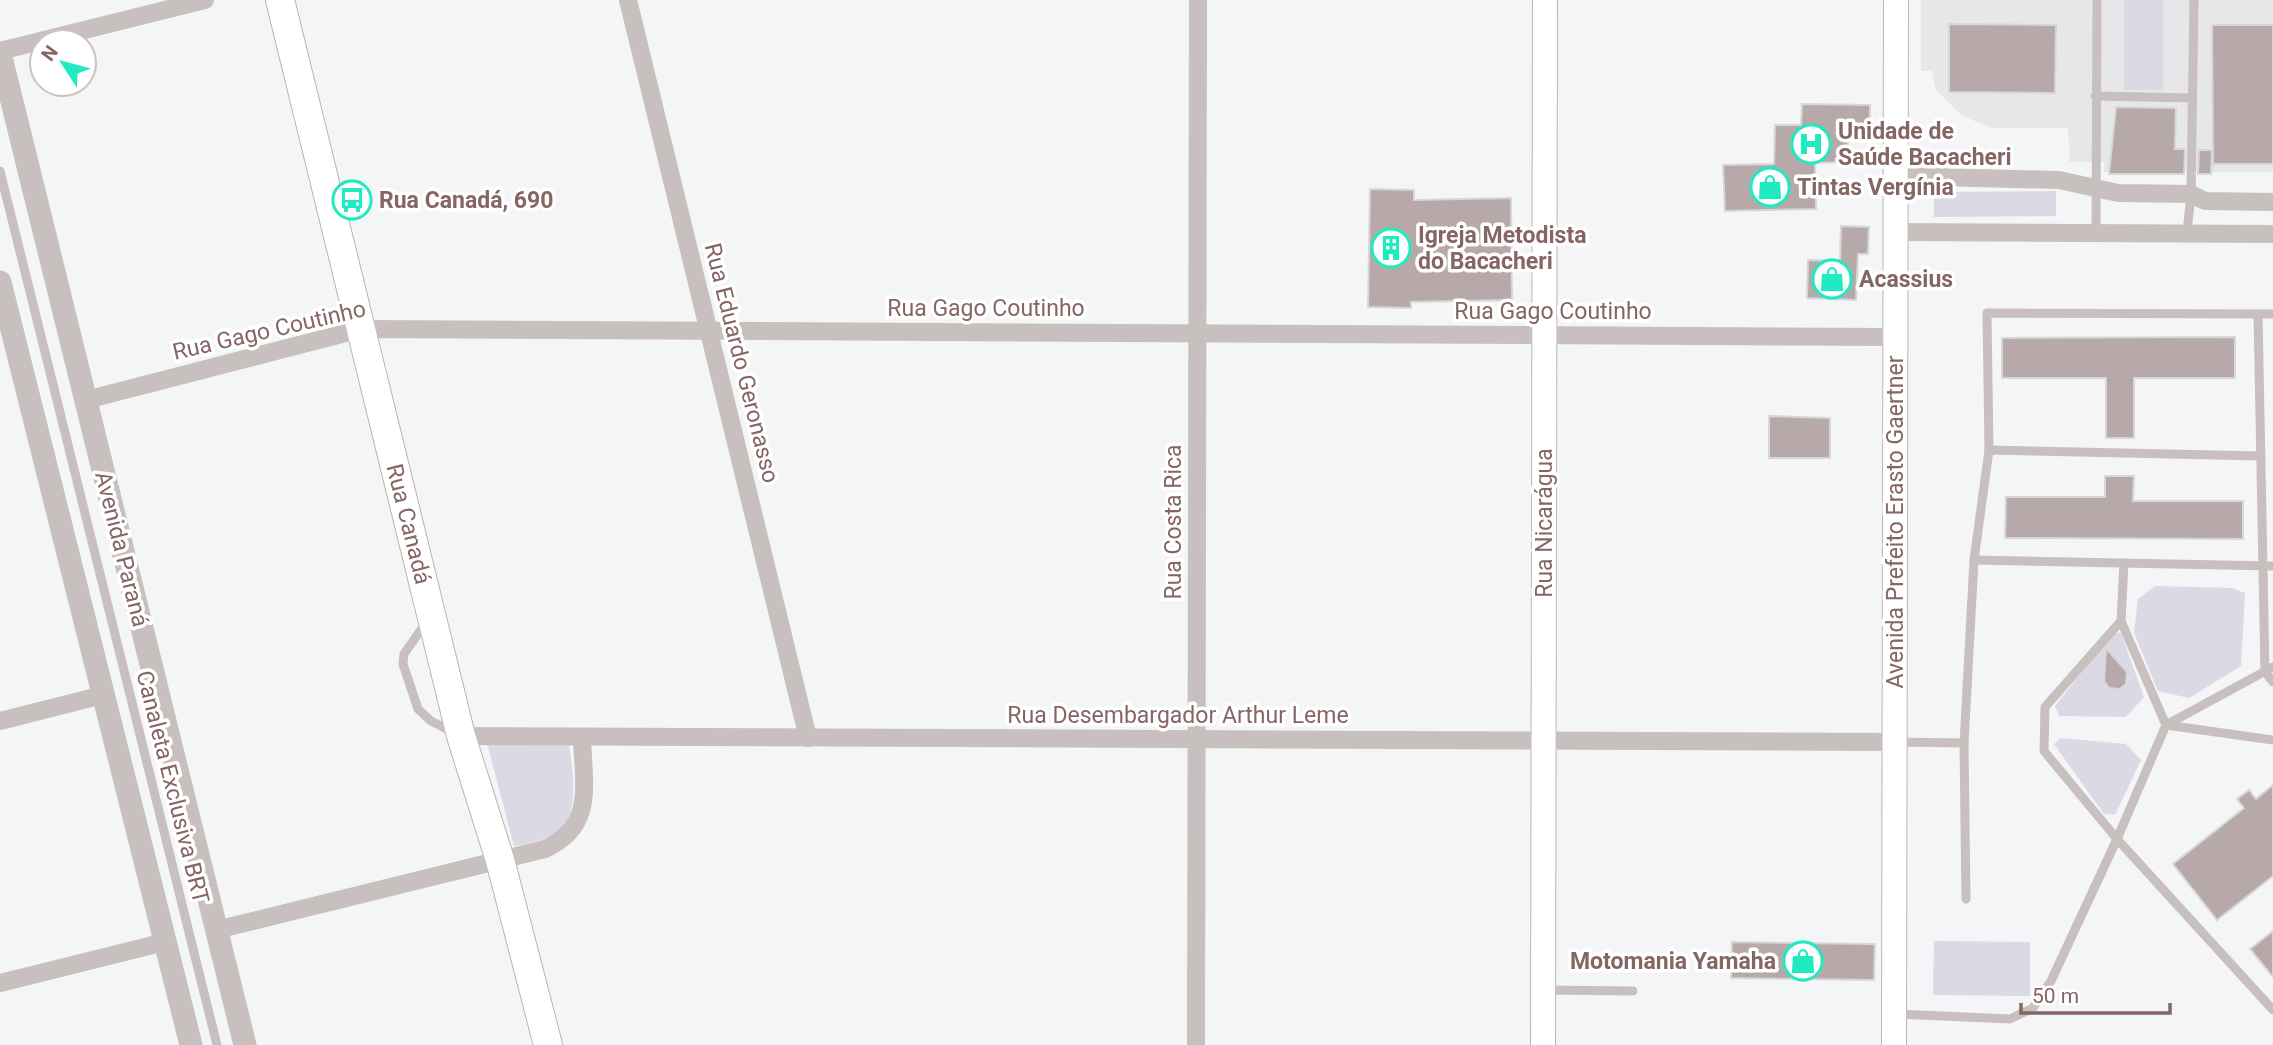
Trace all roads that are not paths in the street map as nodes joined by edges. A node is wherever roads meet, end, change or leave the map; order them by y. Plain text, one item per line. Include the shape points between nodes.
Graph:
1 (205, 0) edge
2 (280, 0) edge
3 (628, 0) edge
4 (1198, 0) edge
5 (1545, 0) edge
6 (1896, 0) edge
7 (2097, 0) edge
8 (2194, 0) edge
9 (0, 52) edge
10 (2095, 96) junction
11 (2193, 98) junction
12 (0, 171) edge
13 (1895, 176) junction
14 (2095, 188) junction
15 (2191, 194) junction
16 (2273, 202) edge
17 (1895, 232) junction
18 (2096, 233) junction
19 (2187, 233) junction
20 (2273, 234) edge
21 (0, 282) edge
22 (2259, 314) junction
23 (2273, 314) edge
24 (361, 329) junction
25 (708, 331) junction
26 (7, 334) edge
27 (1197, 334) junction
28 (1544, 335) junction
29 (1895, 337) junction
30 (86, 400) junction
31 (1989, 450) junction
32 (2261, 456) junction
33 (1974, 560) junction
34 (2124, 564) junction
35 (2268, 566) edge
36 (431, 615) junction
37 (2121, 621) junction
38 (2269, 670) edge
39 (2273, 682) edge
40 (103, 695) junction
41 (0, 721) edge
42 (2166, 725) junction
43 (461, 736) junction
44 (582, 737) junction
45 (808, 738) junction
46 (1197, 739) junction
47 (2273, 740) edge
48 (1543, 741) junction
49 (1894, 742) junction
50 (1964, 743) junction
51 (2117, 839) junction
52 (500, 860) junction
53 (1966, 899) dead end
54 (216, 930) junction
55 (165, 942) junction
56 (0, 983) edge
57 (1542, 990) junction
58 (1633, 991) dead end
59 (2273, 1010) edge
60 (1894, 1014) junction
61 (191, 1045) edge
62 (218, 1045) edge
63 (245, 1045) edge
64 (548, 1045) edge
65 (1196, 1045) edge
66 (1540, 1045) edge
67 (1894, 1045) edge

1 - 9 street
2 - 24 main road, Rua Canadá
3 - 25 street, Rua Eduardo Geronasso
4 - 27 street, Rua Costa Rica
5 - 28 main road, Rua Nicarágua
6 - 13 main road, Avenida Prefeito Erasto Gaertner
7 - 10 lane
8 - 11 lane
9 - 30 street, Avenida Paraná
10 - 11 lane
10 - 14 lane
11 - 15 lane
12 - 62 lane, Canaleta Exclusiva BRT
13 - 14 street via 2059,180
13 - 17 main road, Avenida Prefeito Erasto Gaertner
14 - 15 street via 2118,193
14 - 18 lane
15 - 16 street via 2205,201
15 - 19 lane
17 - 18 street
17 - 29 main road, Avenida Prefeito Erasto Gaertner
18 - 19 street
19 - 20 street
21 - 26 street
22 - 23 lane
22 - 31 lane via 1987,313
22 - 32 lane
24 - 25 street, Rua Gago Coutinho
24 - 30 street, Rua Gago Coutinho
24 - 36 main road, Rua Canadá
25 - 27 street, Rua Gago Coutinho
25 - 45 street, Rua Eduardo Geronasso
26 - 40 street
27 - 28 street, Rua Gago Coutinho
27 - 46 street, Rua Costa Rica
28 - 29 street, Rua Gago Coutinho
28 - 48 main road, Rua Nicarágua
29 - 49 main road, Avenida Prefeito Erasto Gaertner
30 - 54 street, Avenida Paraná
31 - 32 lane
31 - 33 lane
32 - 35 lane
33 - 34 lane
33 - 50 lane
34 - 35 lane
34 - 37 lane
35 - 38 lane
36 - 43 main road, Rua Canadá
36 - 43 lane via 404,654 403,664 418,709
37 - 42 lane
37 - 51 lane via 2045,706 2044,751
38 - 39 lane
38 - 42 lane
40 - 41 street
40 - 55 street
42 - 47 lane
42 - 51 lane
43 - 44 street, Rua Desembargador Arthur Leme
43 - 52 main road, Rua Canadá
44 - 45 street, Rua Desembargador Arthur Leme
44 - 52 street via 584,803 573,831 545,849
45 - 46 street, Rua Desembargador Arthur Leme
46 - 48 street, Rua Desembargador Arthur Leme
46 - 65 street, Rua Costa Rica
48 - 49 street, Rua Desembargador Arthur Leme
48 - 57 main road, Rua Nicarágua
49 - 50 lane
49 - 60 main road, Avenida Prefeito Erasto Gaertner
50 - 53 lane
51 - 59 lane
51 - 60 lane via 2051,981 2033,1008 2010,1019
52 - 54 street
52 - 64 main road, Rua Canadá
54 - 63 street, Avenida Paraná
55 - 56 street
55 - 61 street
57 - 58 lane
57 - 66 main road, Rua Nicarágua
60 - 67 main road, Avenida Prefeito Erasto Gaertner

